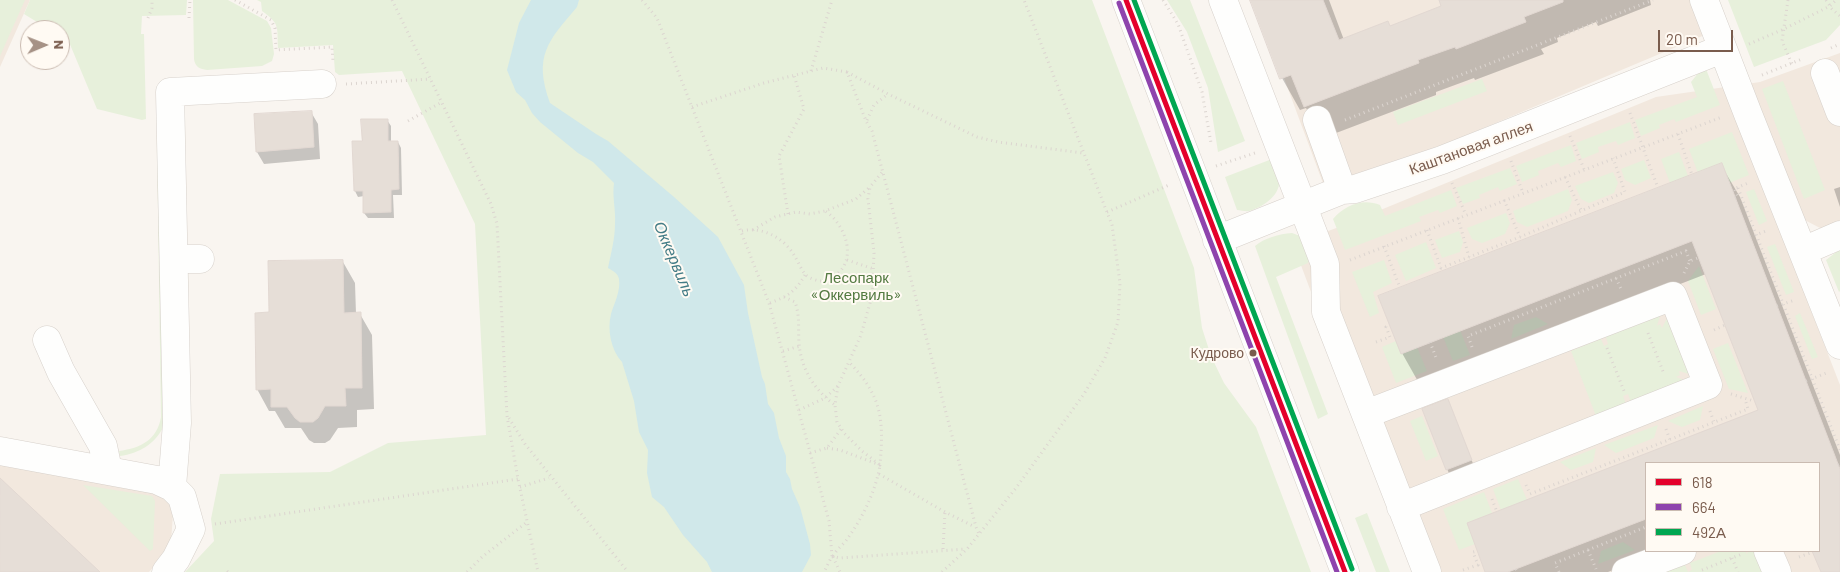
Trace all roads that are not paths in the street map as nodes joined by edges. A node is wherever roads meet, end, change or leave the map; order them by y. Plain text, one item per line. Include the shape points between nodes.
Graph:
1 (1126, 0) edge
2 (1223, 0) edge
3 (1704, 0) edge
4 (1732, 48) junction
5 (1818, 65) road end
6 (333, 78) road end
7 (1840, 112) edge
8 (1320, 128) road end
9 (1342, 190) junction
10 (1302, 206) junction
11 (1840, 235) edge
12 (1217, 240) junction
13 (1803, 251) junction
14 (47, 340) dead end
15 (1840, 345) edge
16 (1366, 414) junction
17 (0, 451) edge
18 (108, 470) junction
19 (172, 486) junction
20 (1401, 506) junction
21 (1679, 552) edge
22 (1768, 552) edge
23 (166, 572) edge
24 (1345, 572) edge
25 (1427, 572) edge
26 (1626, 572) edge
27 (1777, 572) edge

1 - 12 street
2 - 10 street
3 - 4 street
4 - 9 street, Каштановая аллея via 1442,160
4 - 13 street
5 - 7 street
6 - 19 street via 170,92 187,259
8 - 9 street
9 - 10 street, Каштановая аллея
10 - 12 street, Каштановая аллея
10 - 16 street via 1325,264 1326,312
11 - 13 street
12 - 24 street
13 - 15 street
14 - 18 street via 103,446
16 - 20 street
16 - 20 street via 1673,296 1708,385
17 - 18 street
18 - 19 street
19 - 23 street via 182,497 191,529
20 - 25 street
21 - 26 street
22 - 27 street

